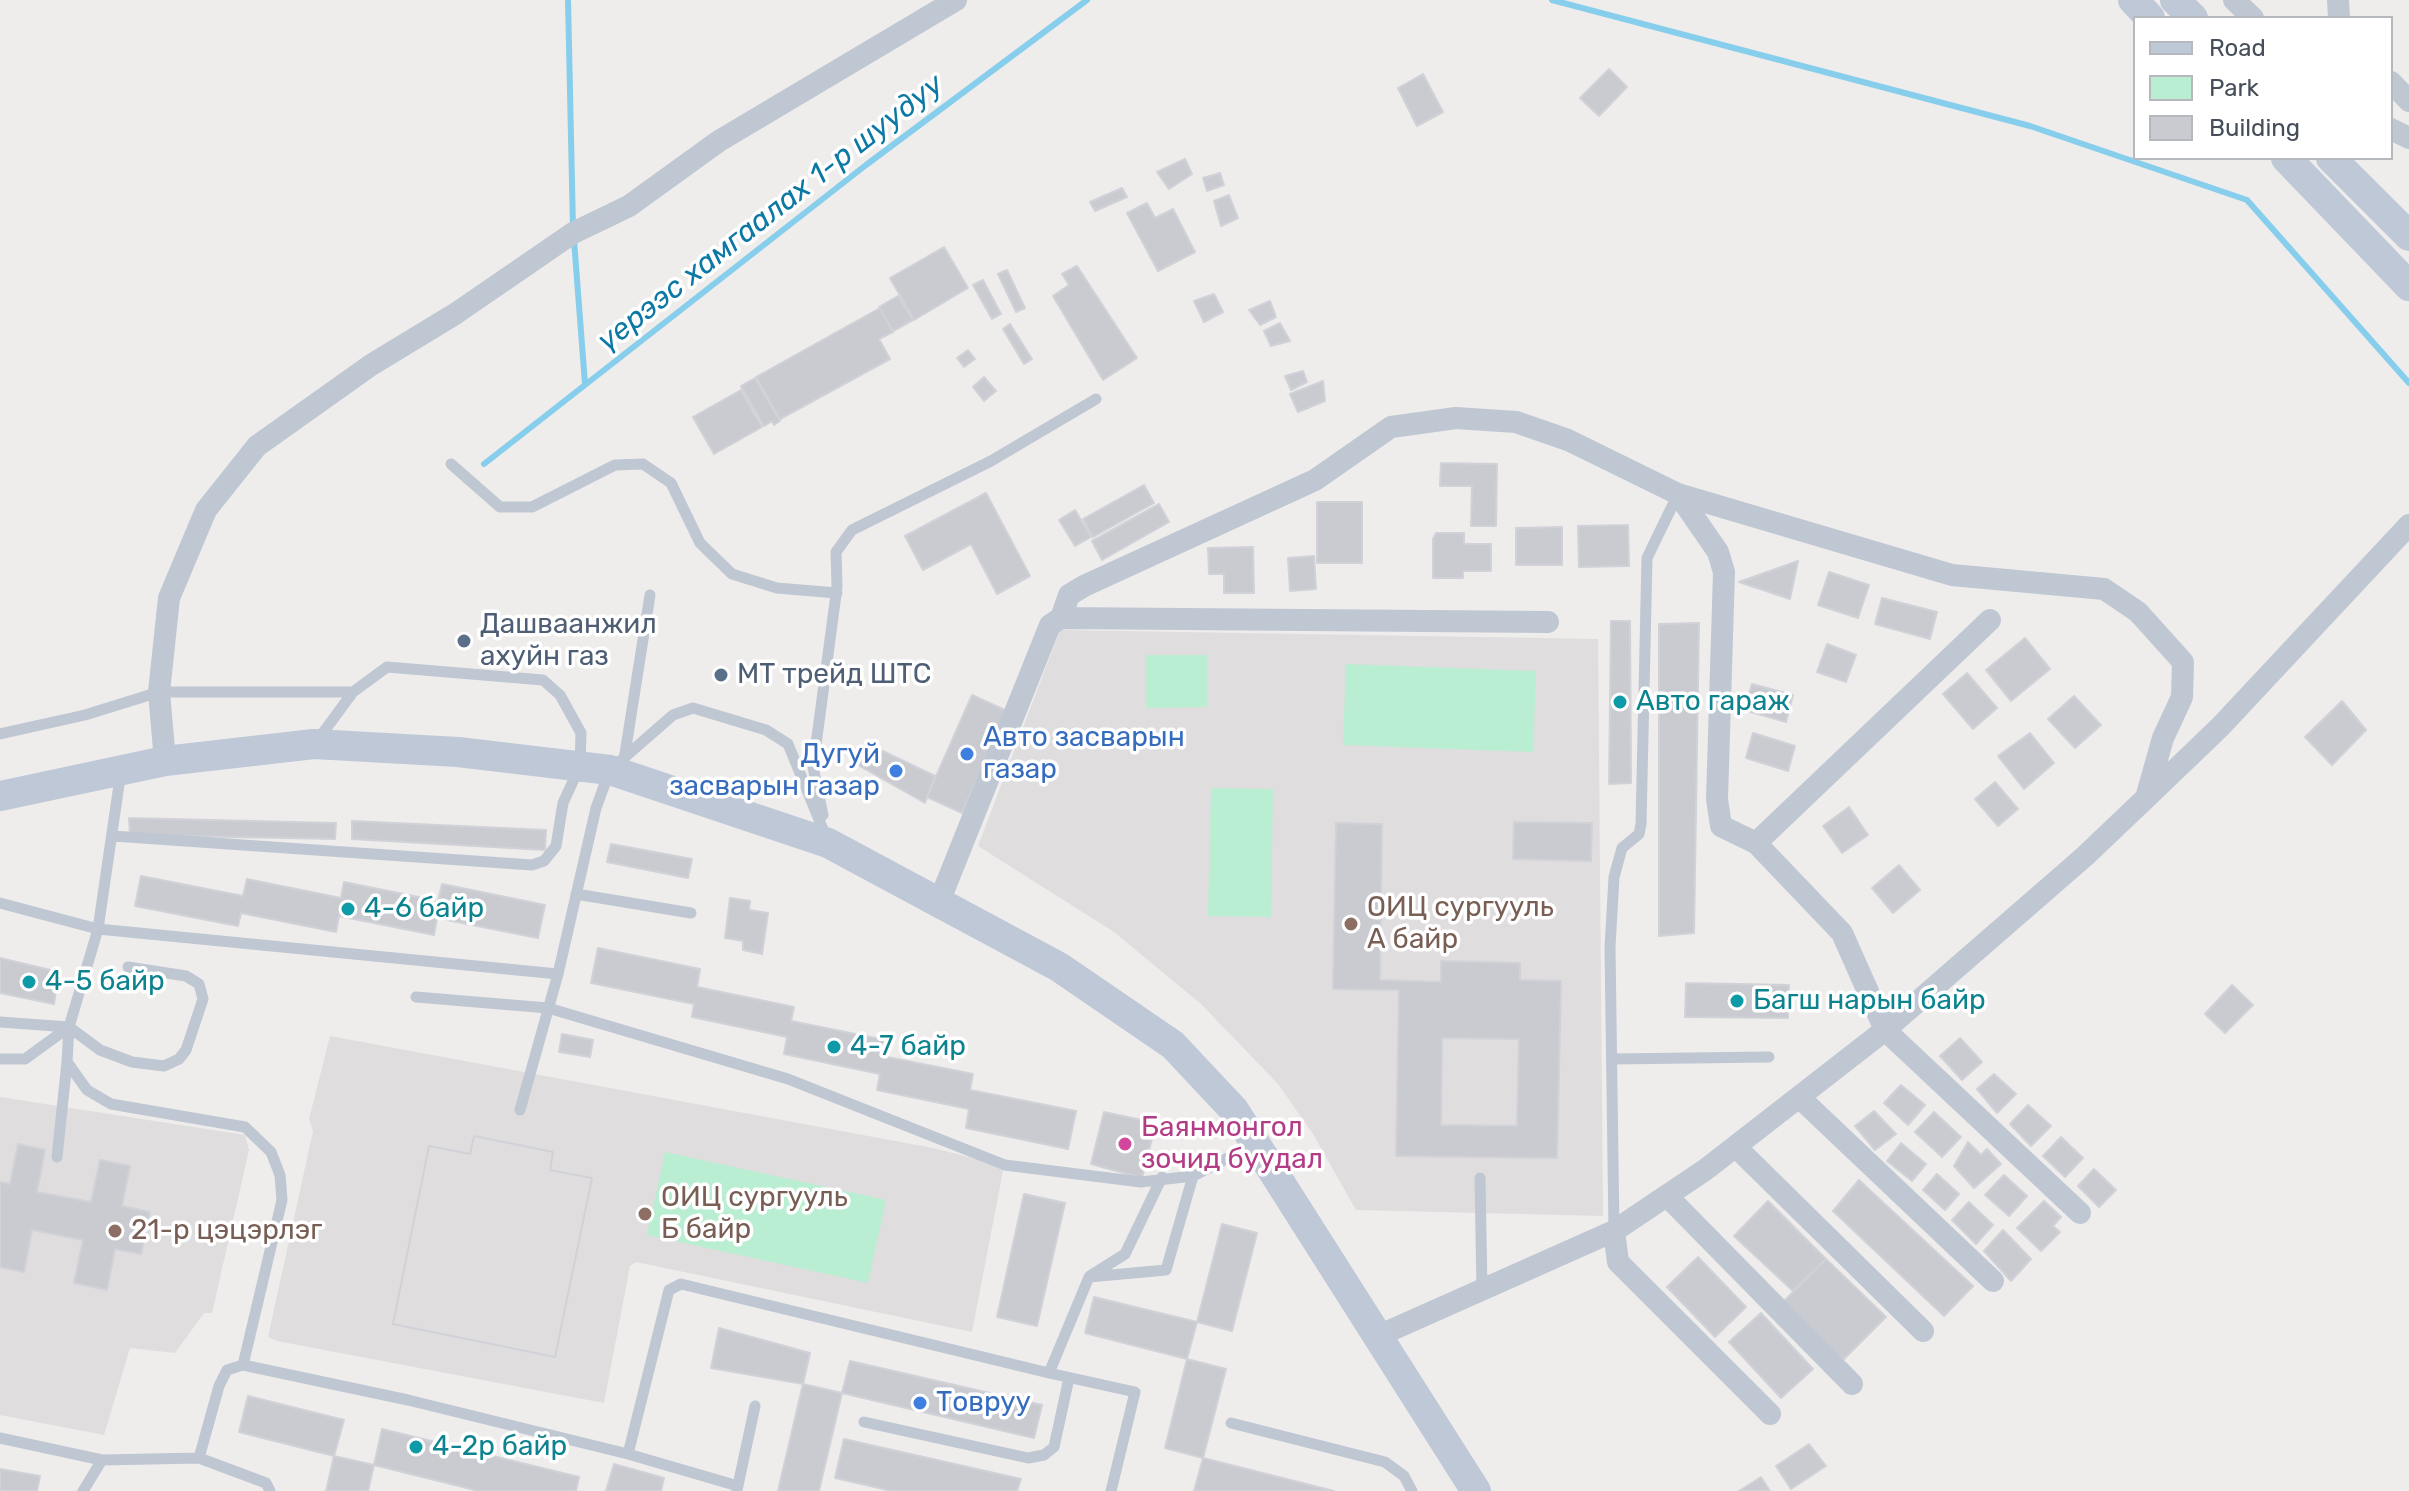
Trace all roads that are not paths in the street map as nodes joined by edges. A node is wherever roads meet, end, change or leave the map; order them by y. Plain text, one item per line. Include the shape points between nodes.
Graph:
1 (956, 0) edge
2 (2133, 0) edge
3 (2175, 0) edge
4 (2234, 0) edge
5 (2148, 16) edge
6 (2191, 16) edge
7 (2251, 16) edge
8 (2393, 84) edge
9 (2409, 101) edge
10 (2288, 160) edge
11 (2333, 160) edge
12 (2409, 236) edge
13 (2409, 286) edge
14 (1096, 399) dead end
15 (451, 464) dead end
16 (1678, 494) junction
17 (2409, 525) edge
18 (837, 593) junction
19 (650, 595) dead end
20 (1061, 618) junction
21 (1990, 620) dead end
22 (1548, 622) dead end
23 (159, 692) junction
24 (353, 692) junction
25 (0, 734) edge
26 (314, 744) junction
27 (165, 761) junction
28 (617, 765) junction
29 (580, 766) junction
30 (121, 771) junction
31 (0, 796) edge
32 (2146, 798) junction
33 (113, 836) junction
34 (828, 843) junction
35 (1756, 843) junction
36 (576, 894) junction
37 (939, 902) junction
38 (0, 903) edge
39 (691, 913) dead end
40 (98, 929) junction
41 (128, 967) dead end
42 (558, 974) junction
43 (416, 997) dead end
44 (548, 1008) junction
45 (0, 1022) edge
46 (69, 1027) junction
47 (1885, 1030) junction
48 (1769, 1057) dead end
49 (0, 1059) edge
50 (1612, 1059) junction
51 (67, 1062) junction
52 (1799, 1097) junction
53 (520, 1110) dead end
54 (1255, 1144) junction
55 (1736, 1147) junction
56 (57, 1157) dead end
57 (1193, 1176) junction
58 (1162, 1177) junction
59 (1480, 1178) dead end
60 (1667, 1196) junction
61 (2080, 1213) dead end
62 (1614, 1231) junction
63 (1089, 1277) junction
64 (1993, 1281) dead end
65 (1482, 1292) junction
66 (1923, 1331) dead end
67 (1378, 1336) junction
68 (243, 1365) junction
69 (1049, 1373) junction
70 (1069, 1378) junction
71 (1852, 1384) dead end
72 (755, 1406) dead end
73 (1770, 1414) dead end
74 (864, 1422) dead end
75 (1231, 1423) dead end
76 (0, 1438) edge
77 (628, 1454) junction
78 (199, 1458) junction
79 (102, 1460) junction
80 (737, 1488) edge
81 (83, 1491) edge
82 (270, 1491) edge
83 (1111, 1491) edge
84 (1412, 1491) edge
85 (1476, 1491) edge

1 - 23 street via 719,141 629,206 573,233 257,446 206,510 169,598
2 - 5 street
3 - 6 street
4 - 7 street
8 - 9 street
10 - 13 street
11 - 12 street
14 - 18 lane via 991,461 852,530 836,552
15 - 18 lane via 500,507 532,507 615,465 643,464 671,483 700,543 732,574 777,588
16 - 20 street via 1568,440 1516,422 1456,418 1391,427 1315,480 1084,586 1069,595
16 - 32 street via 1952,575 2104,589 2138,612 2183,662 2182,697 2163,738
16 - 35 street via 1718,552 1724,572 1717,814 1721,826
16 - 50 lane via 1645,571 1641,824 1639,834 1622,848 1614,877
17 - 32 street via 2220,727
18 - 34 lane via 813,767
19 - 28 lane
20 - 22 street
20 - 37 street via 1050,625
21 - 35 street
23 - 24 lane
23 - 25 lane
23 - 27 street
24 - 26 lane
24 - 29 lane via 387,667 543,680 560,695 581,733
26 - 27 street
26 - 29 street
27 - 30 street
28 - 29 street
28 - 34 street
28 - 34 lane via 673,715 693,708 766,730 788,744
28 - 36 lane via 596,808
29 - 33 lane via 563,803 556,846 544,861 532,865
30 - 31 street
30 - 33 lane
32 - 47 street
33 - 40 lane
34 - 37 street
35 - 47 street via 1842,933
36 - 39 lane
36 - 42 lane
37 - 54 street via 1059,967 1173,1045 1234,1110
38 - 40 lane
40 - 42 lane
40 - 46 lane
41 - 46 lane via 186,976 199,984 203,999 179,1059 164,1066 132,1062 100,1050
42 - 44 lane
43 - 44 lane
44 - 53 lane
44 - 58 lane via 788,1079 1005,1165 1141,1182
45 - 46 lane
46 - 49 lane via 25,1059
46 - 51 lane
47 - 52 street
47 - 61 street
48 - 50 lane
50 - 62 lane
51 - 56 lane
51 - 68 lane via 87,1090 111,1104 245,1127 271,1152 282,1200
52 - 55 street
52 - 64 street
54 - 57 lane
54 - 67 street
55 - 60 street
55 - 66 street
57 - 58 lane
57 - 63 lane via 1166,1270
58 - 63 lane via 1125,1254
59 - 65 lane
60 - 62 street
60 - 71 street
62 - 65 street
62 - 73 street via 1618,1262
63 - 69 lane
65 - 67 street
67 - 85 street
68 - 77 lane
68 - 78 lane via 227,1370 219,1386
69 - 70 lane
69 - 77 lane via 681,1284 669,1290
70 - 74 lane via 1054,1447 1044,1455 1028,1458
70 - 83 lane via 1135,1392
72 - 80 lane
75 - 84 lane via 1385,1462 1404,1476
76 - 79 lane
77 - 80 lane
78 - 79 lane
78 - 82 lane via 266,1483
79 - 81 lane

